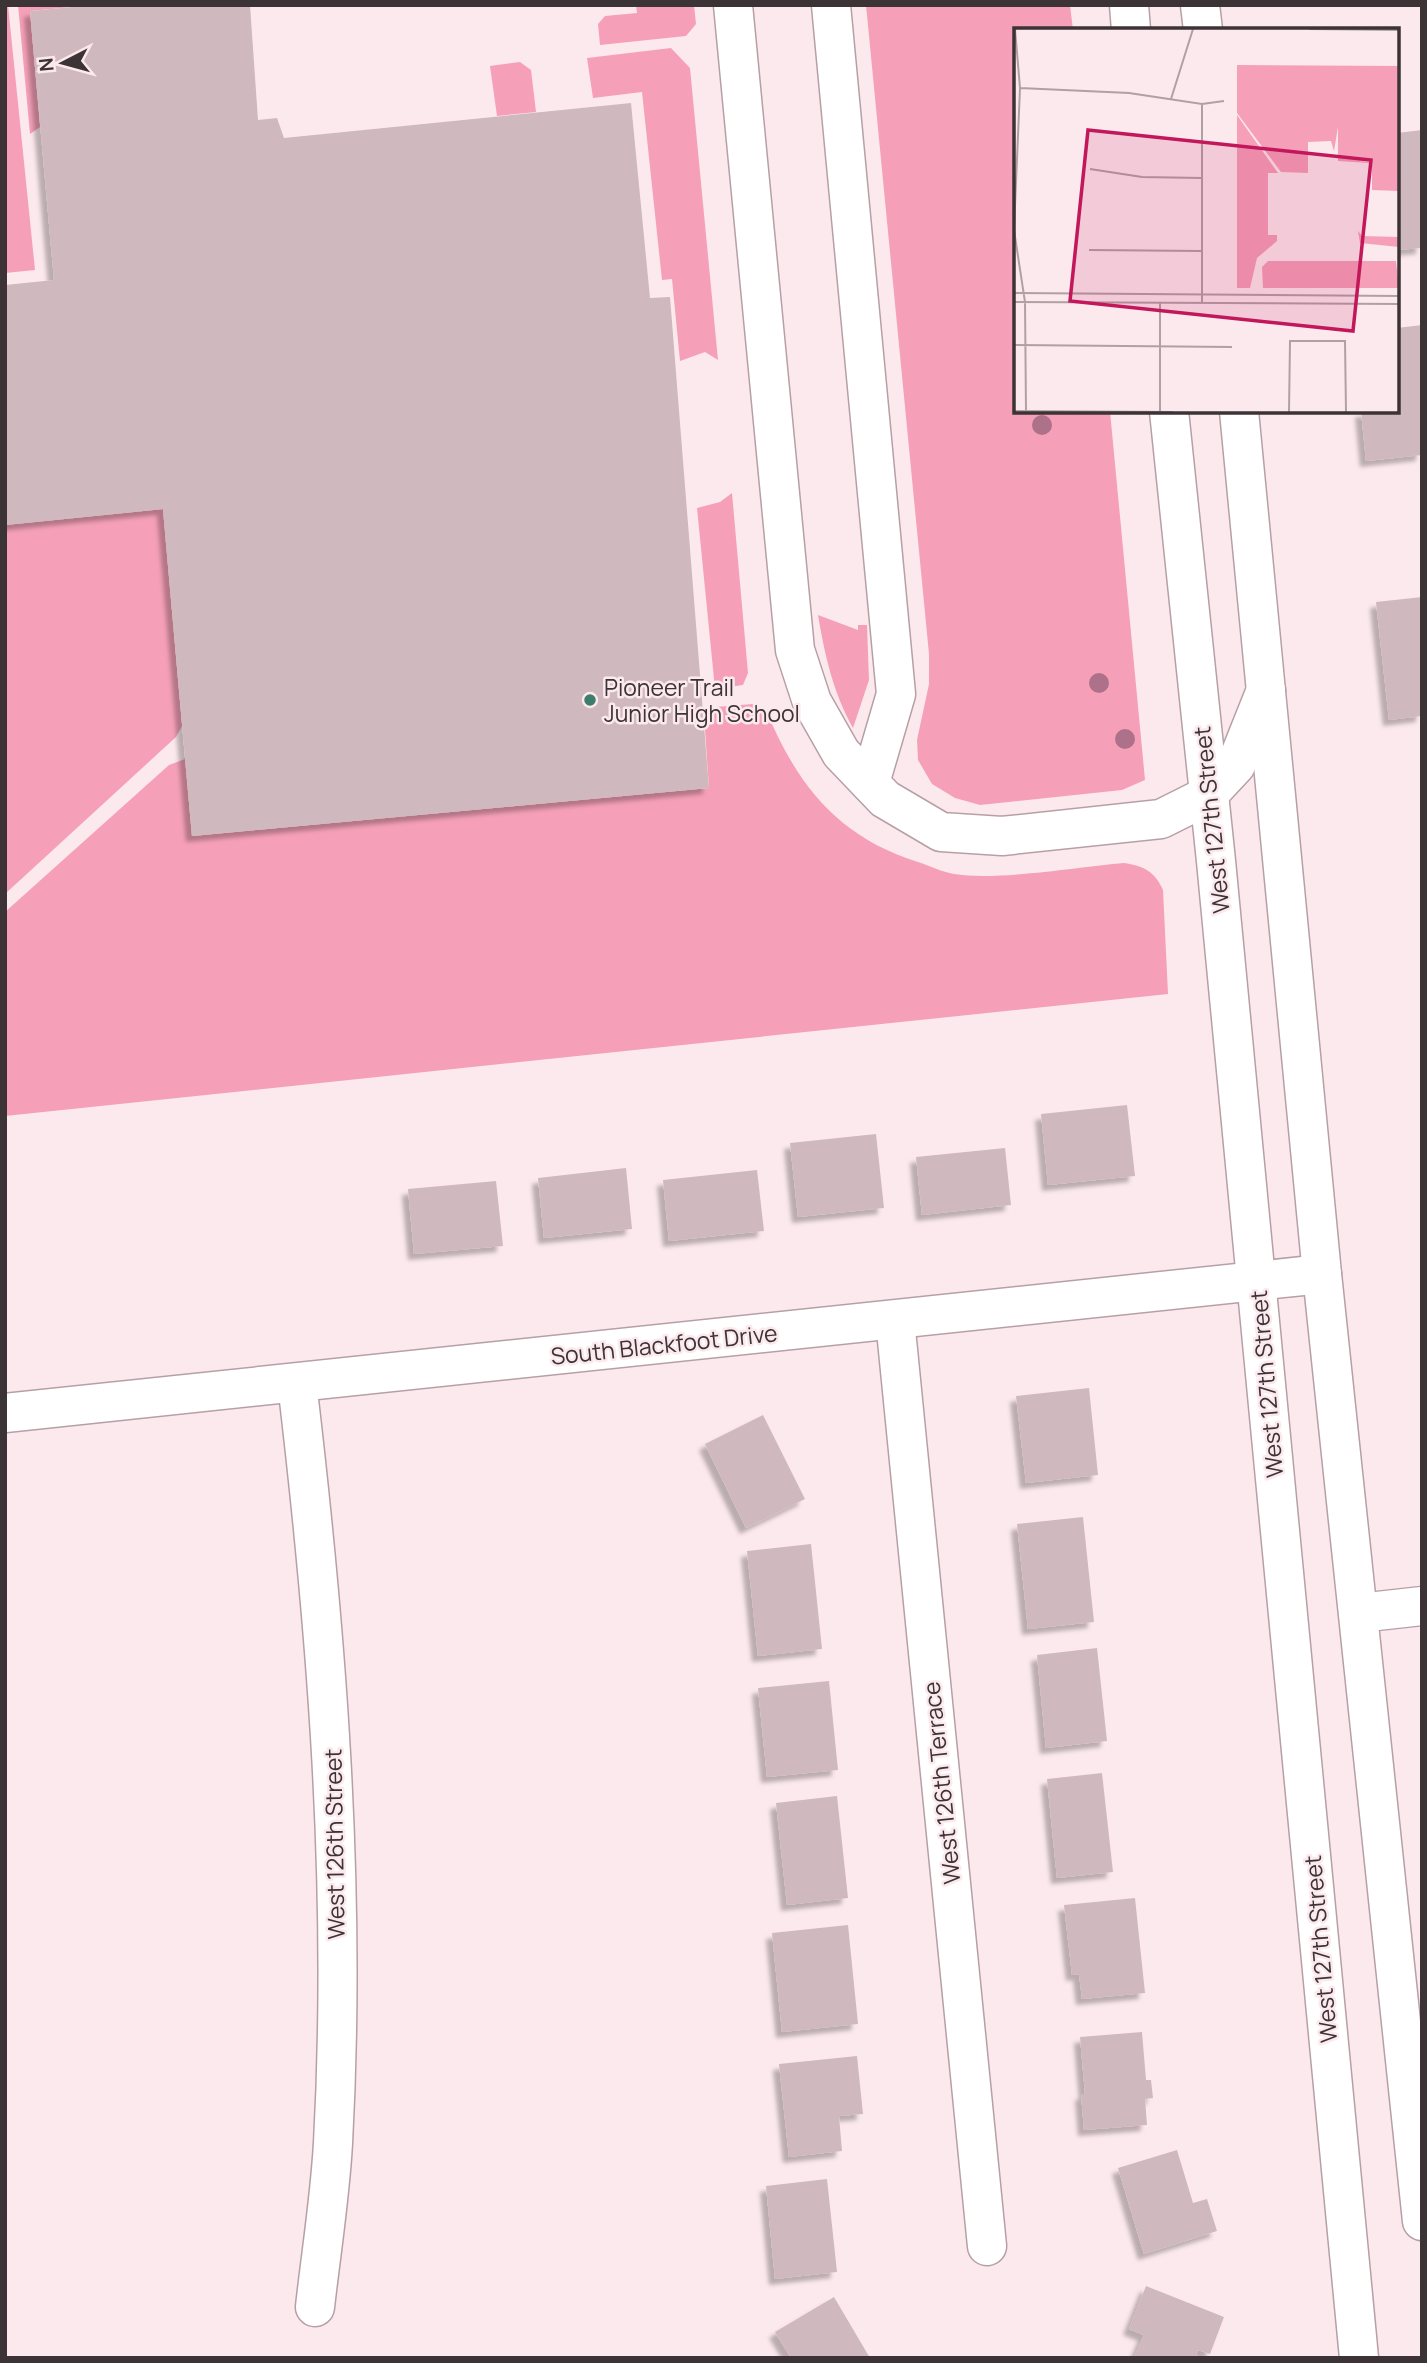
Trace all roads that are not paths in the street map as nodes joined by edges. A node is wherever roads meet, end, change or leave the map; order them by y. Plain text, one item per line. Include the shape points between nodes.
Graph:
1 (733, 5) edge
2 (831, 5) edge
3 (1129, 5) edge
4 (1200, 5) edge
5 (1132, 28) edge
6 (1203, 28) edge
7 (1169, 413) edge
8 (1239, 413) edge
9 (1266, 690) junction
10 (870, 783) junction
11 (1208, 796) junction
12 (1322, 1274) junction
13 (1256, 1279) junction
14 (895, 1320) junction
15 (297, 1383) junction
16 (5, 1413) edge
17 (1422, 1606) edge
18 (1360, 1613) junction
19 (1422, 2221) edge
20 (987, 2246) dead end
21 (315, 2307) dead end
22 (1359, 2358) edge

1 - 10 main road via 795,650 812,702 841,753
2 - 10 main road via 896,694
3 - 5 main road
4 - 6 main road
7 - 11 main road, West 127th Street
8 - 9 main road
9 - 11 main road via 1236,765
9 - 12 main road
10 - 11 main road via 885,799 941,832 1002,836 1161,819
11 - 13 main road, West 127th Street
12 - 13 main road, South Blackfoot Drive
12 - 18 main road
13 - 14 main road, South Blackfoot Drive
13 - 22 main road, West 127th Street
14 - 15 main road, South Blackfoot Drive
14 - 20 main road, West 126th Terrace
15 - 16 main road, South Blackfoot Drive
15 - 21 main road, West 126th Street via 329,1681 336,1877 333,2145
17 - 18 main road
18 - 19 main road

